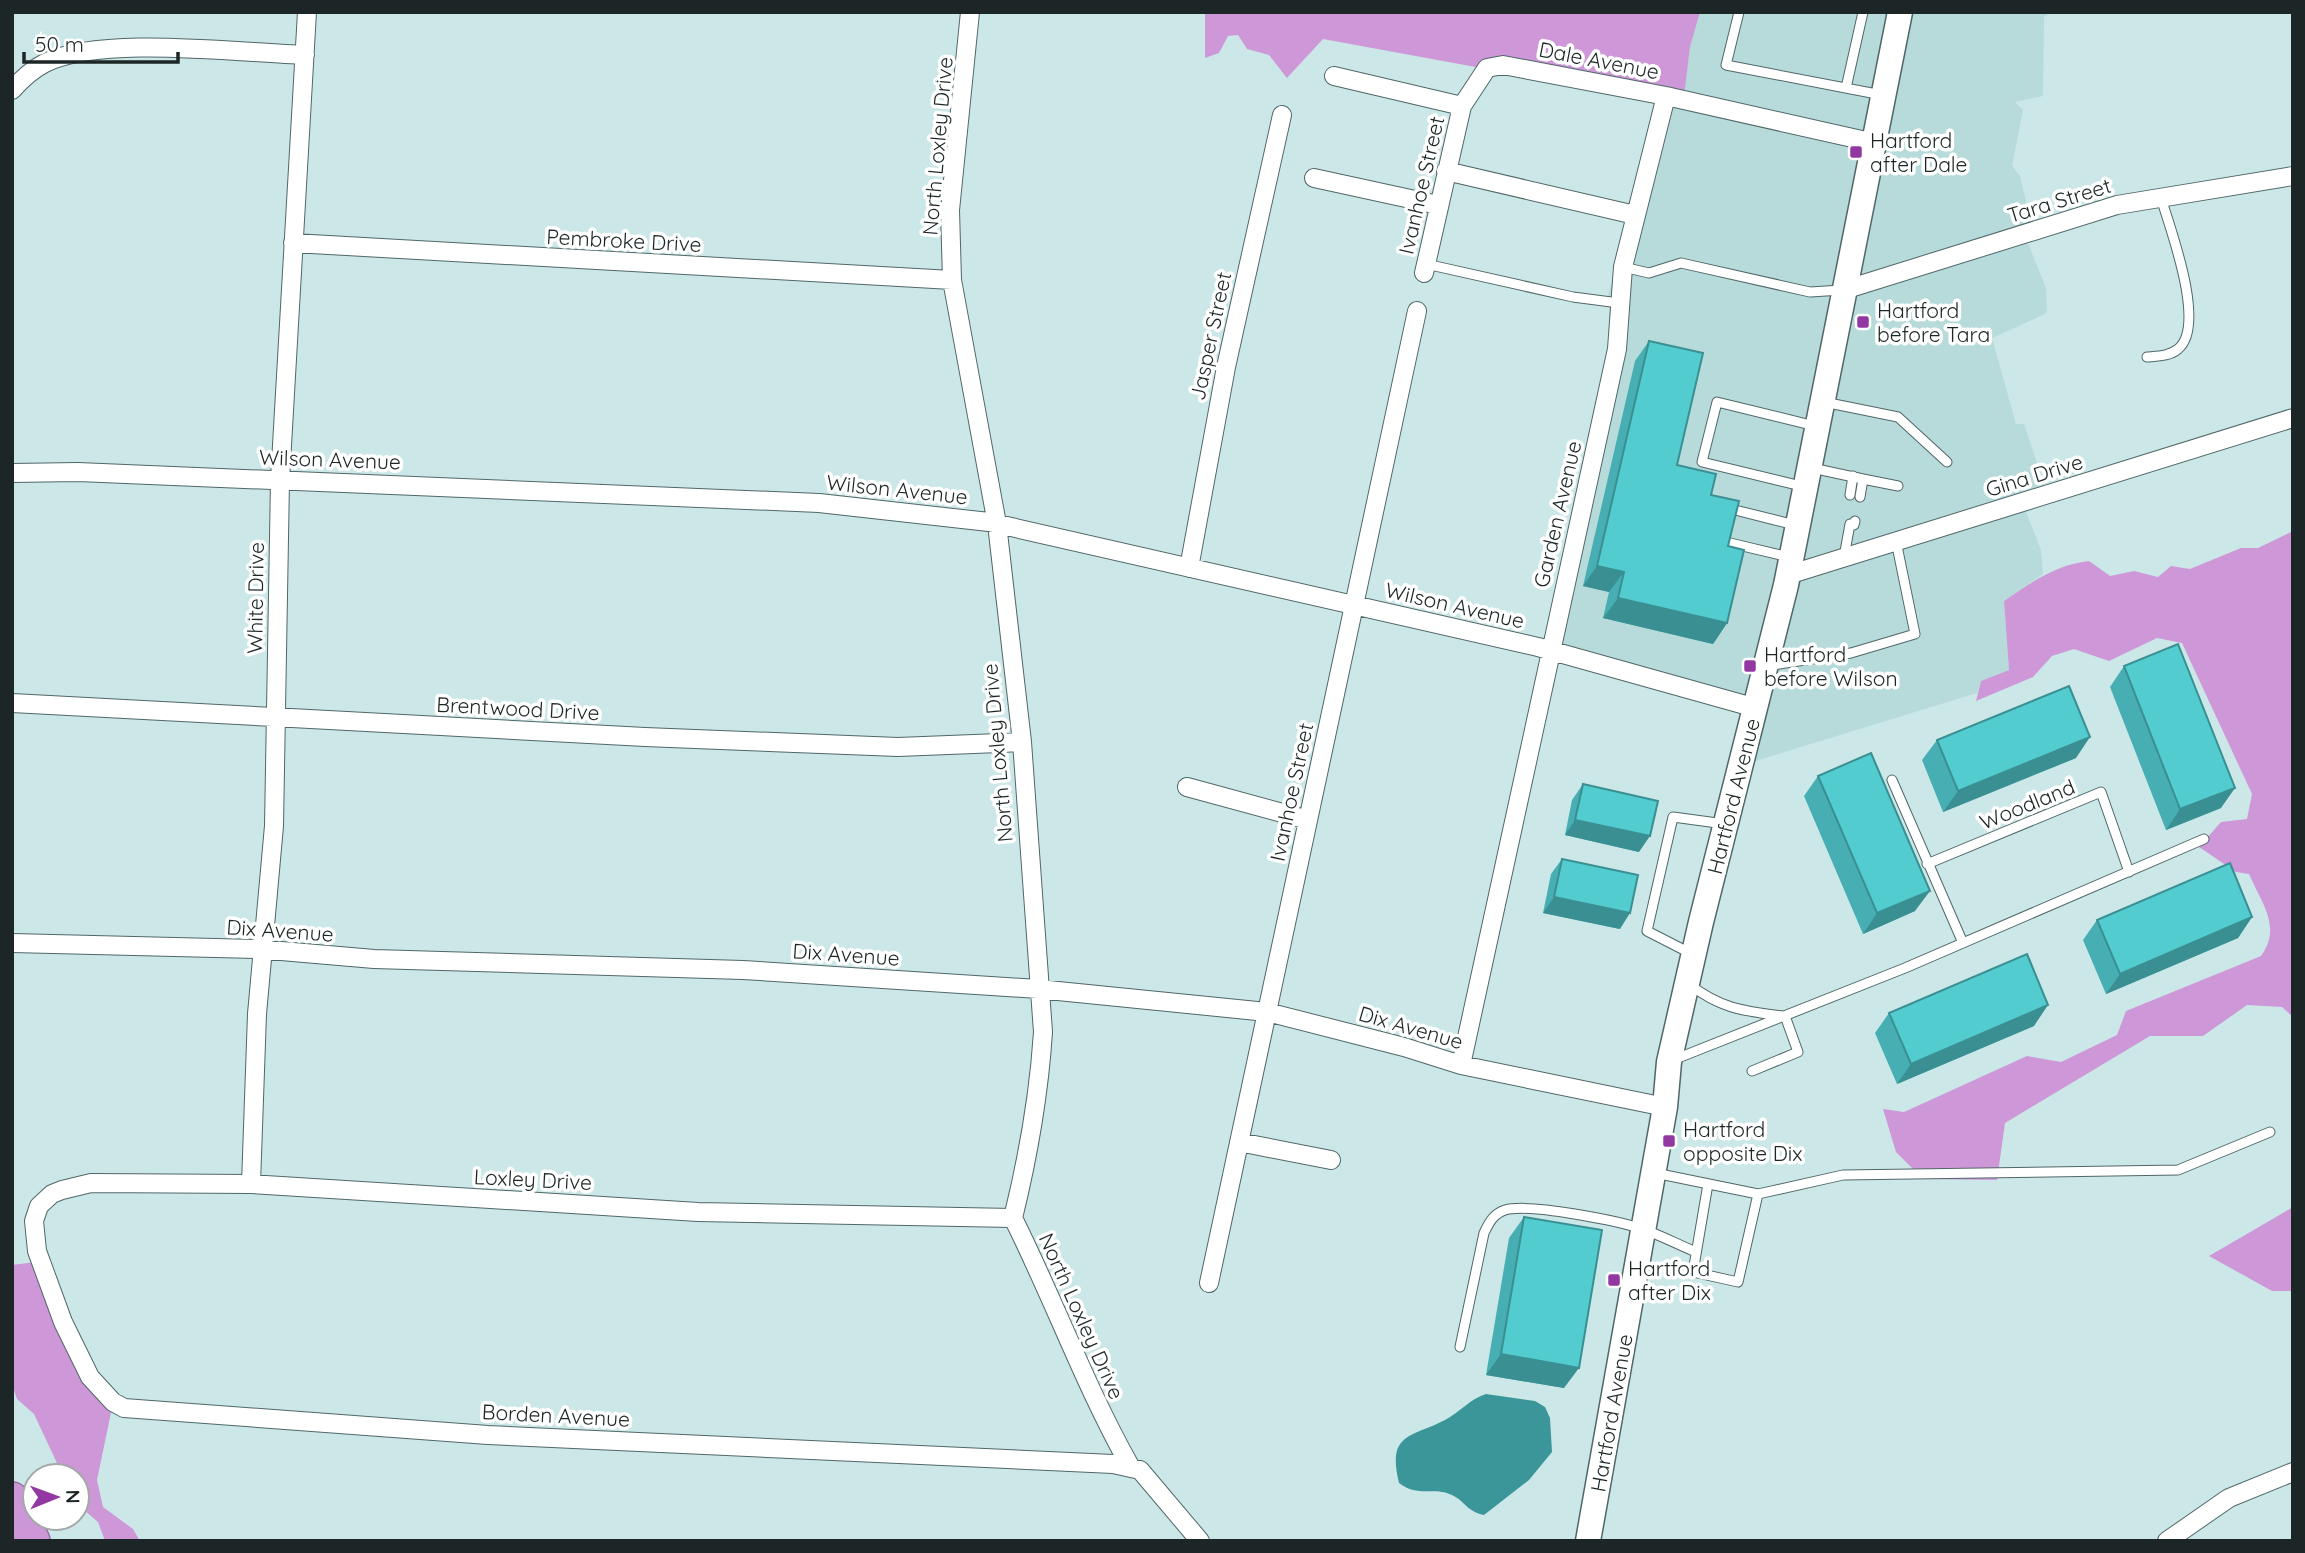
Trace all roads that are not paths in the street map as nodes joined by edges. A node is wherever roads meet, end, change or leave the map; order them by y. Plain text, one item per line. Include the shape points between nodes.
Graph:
1 (307, 12) edge
2 (970, 12) edge
3 (1739, 12) edge
4 (1863, 12) edge
5 (1900, 12) edge
6 (305, 55) junction
7 (1334, 76) dead end
8 (1846, 88) junction
9 (12, 90) edge
10 (1884, 95) junction
11 (1666, 96) junction
12 (1462, 106) junction
13 (1282, 115) dead end
14 (1875, 143) junction
15 (1446, 171) junction
16 (2293, 176) edge
17 (1314, 178) dead end
18 (2160, 196) junction
19 (1438, 205) junction
20 (1634, 215) junction
21 (292, 243) junction
22 (1623, 267) junction
23 (1425, 269) joint
24 (952, 280) junction
25 (1844, 290) junction
26 (1619, 303) junction
27 (1417, 310) dead end
28 (2147, 357) dead end
29 (1822, 402) junction
30 (2293, 418) edge
31 (1817, 426) junction
32 (1947, 462) dead end
33 (12, 473) edge
34 (1807, 477) junction
35 (1853, 477) junction
36 (1863, 479) junction
37 (279, 480) junction
38 (1898, 486) dead end
39 (1850, 495) dead end
40 (1860, 497) dead end
41 (1722, 507) edge
42 (1850, 521) dead end
43 (997, 524) junction
44 (1797, 525) junction
45 (1896, 541) junction
46 (1730, 543) edge
47 (1844, 557) junction
48 (1789, 566) junction
49 (1189, 568) junction
50 (1354, 606) junction
51 (1550, 651) junction
52 (1766, 666) junction
53 (12, 703) edge
54 (1756, 708) junction
55 (275, 717) junction
56 (1022, 743) junction
57 (1892, 780) dead end
58 (1187, 786) dead end
59 (1308, 820) junction
60 (1727, 824) junction
61 (2204, 839) dead end
62 (1927, 864) junction
63 (2129, 872) junction
64 (12, 943) edge
65 (1963, 943) junction
66 (265, 950) junction
67 (1693, 955) junction
68 (1687, 983) junction
69 (1038, 989) junction
70 (1267, 1012) junction
71 (1785, 1016) junction
72 (1669, 1062) junction
73 (1461, 1065) junction
74 (1752, 1072) dead end
75 (1665, 1107) junction
76 (2270, 1132) dead end
77 (1239, 1142) junction
78 (1331, 1160) dead end
79 (1654, 1173) junction
80 (251, 1184) junction
81 (1708, 1184) junction
82 (52, 1194) joint
83 (1758, 1194) junction
84 (1013, 1218) junction
85 (1644, 1229) junction
86 (1696, 1252) junction
87 (1209, 1283) dead end
88 (1460, 1347) dead end
89 (1130, 1466) junction
90 (2293, 1472) edge
91 (12, 1499) edge
92 (33, 1541) edge
93 (1200, 1541) edge
94 (1588, 1541) edge
95 (2167, 1541) edge

1 - 6 street, White Drive
2 - 24 street, North Loxley Drive via 950,210
3 - 8 lane via 1726,65
4 - 8 lane
5 - 10 main road, Hartford Avenue
6 - 9 street via 132,48 85,53 45,63
6 - 21 street, White Drive
7 - 12 street
8 - 10 lane
10 - 14 main road, Hartford Avenue
11 - 12 street, Dale Avenue via 1503,65 1487,68
11 - 14 street, Dale Avenue
11 - 20 street, Garden Avenue
12 - 15 street, Ivanhoe Street
13 - 49 street, Jasper Street via 1226,368
14 - 25 main road, Hartford Avenue
15 - 19 street, Ivanhoe Street
15 - 20 street
16 - 18 street, Tara Street
17 - 19 street
18 - 25 street, Tara Street via 2117,205
18 - 28 lane via 2191,316 2180,347 2170,354
19 - 23 street, Ivanhoe Street
20 - 22 street, Garden Avenue
21 - 24 street, Pembroke Drive
21 - 37 street, White Drive
22 - 25 lane via 1649,273 1681,263 1810,292
22 - 26 street, Garden Avenue
23 - 26 lane
24 - 43 street, North Loxley Drive
25 - 29 main road, Hartford Avenue
26 - 51 street, Garden Avenue via 1617,349
27 - 50 street, Ivanhoe Street
29 - 31 main road, Hartford Avenue
29 - 32 lane via 1898,417
30 - 45 street, Gina Drive
31 - 34 main road, Hartford Avenue
31 - 34 lane via 1717,402 1702,463
33 - 37 street, Wilson Avenue
34 - 35 lane
34 - 44 main road, Hartford Avenue
35 - 36 lane
35 - 39 lane
36 - 38 lane
36 - 40 lane
37 - 43 street, Wilson Avenue via 819,503
37 - 55 street, White Drive
41 - 44 lane
42 - 47 lane
43 - 49 street, Wilson Avenue
43 - 56 street, North Loxley Drive
44 - 48 main road, Hartford Avenue
45 - 47 street, Gina Drive
45 - 52 lane via 1915,634 1851,653
46 - 48 lane
47 - 48 street, Gina Drive
48 - 52 main road, Hartford Avenue
49 - 50 street, Wilson Avenue
50 - 51 street, Wilson Avenue
50 - 59 street, Ivanhoe Street
51 - 54 street, Wilson Avenue
51 - 73 street, Garden Avenue
52 - 54 main road, Hartford Avenue
53 - 55 street, Brentwood Drive
54 - 60 main road, Hartford Avenue
55 - 56 street, Brentwood Drive via 898,747
55 - 66 street, White Drive via 274,826
56 - 69 street, North Loxley Drive
57 - 62 lane
58 - 59 street
59 - 70 street, Ivanhoe Street
60 - 67 main road, Hartford Avenue
60 - 67 lane via 1673,817 1647,931
61 - 63 lane
62 - 63 lane, Woodland via 2101,792
62 - 65 lane
63 - 65 lane
64 - 66 street, Dix Avenue
65 - 71 lane
66 - 69 street, Dix Avenue via 374,959 743,970
66 - 80 street, White Drive via 257,1014
67 - 68 main road, Hartford Avenue
68 - 71 lane via 1710,1000 1736,1010
68 - 72 main road, Hartford Avenue
69 - 70 street, Dix Avenue
69 - 84 street, North Loxley Drive via 1040,1069
70 - 73 street, Dix Avenue
70 - 77 street, Ivanhoe Street
71 - 72 lane
71 - 74 lane via 1798,1052
72 - 75 main road, Hartford Avenue
73 - 75 street, Dix Avenue
75 - 79 main road, Hartford Avenue
76 - 83 lane via 2178,1170 1843,1175
77 - 78 street
77 - 87 street, Ivanhoe Street
79 - 81 lane
79 - 85 main road, Hartford Avenue
80 - 82 street, Loxley Drive via 91,1183
80 - 84 street, Loxley Drive via 698,1212
81 - 83 lane
81 - 86 lane
82 - 89 street, Borden Avenue via 38,1206 34,1222 37,1251 63,1322 90,1377 124,1408 410,1430
83 - 86 lane via 1738,1282 1693,1272
84 - 89 street, North Loxley Drive via 1098,1410
85 - 86 lane
85 - 88 lane via 1527,1208 1503,1211 1492,1218 1484,1233
85 - 94 main road, Hartford Avenue
89 - 93 street via 1152,1481
90 - 95 street via 2229,1498
91 - 92 highway

